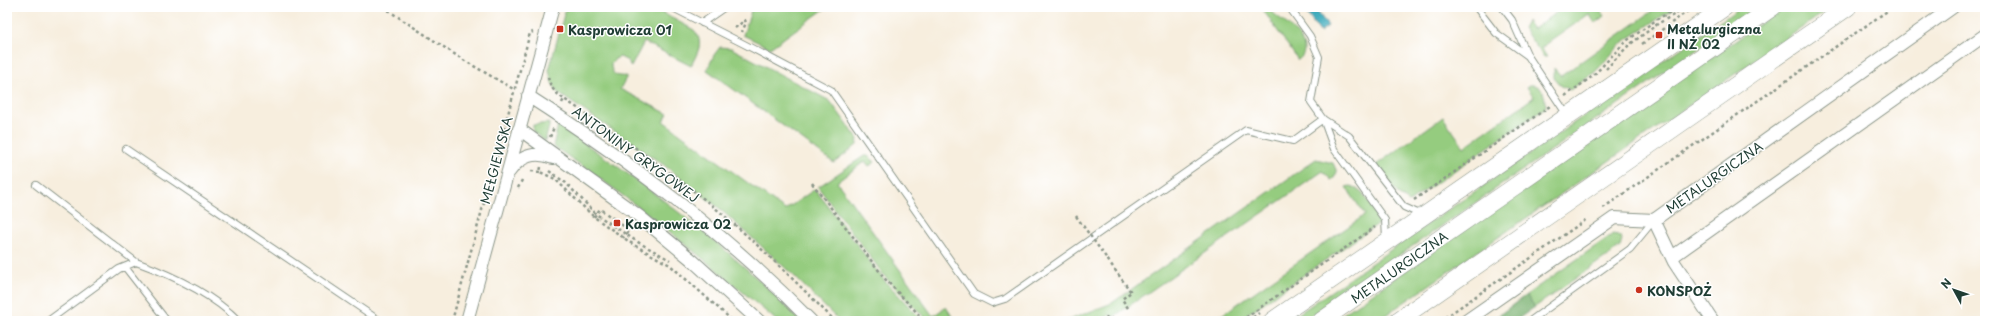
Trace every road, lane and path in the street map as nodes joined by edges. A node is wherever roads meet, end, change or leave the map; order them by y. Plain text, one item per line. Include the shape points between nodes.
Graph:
1 (383, 7) edge
2 (553, 7) edge
3 (671, 7) edge
4 (725, 7) edge
5 (1289, 7) edge
6 (1476, 7) edge
7 (1502, 7) edge
8 (1680, 7) edge
9 (1686, 7) edge
10 (1725, 7) edge
11 (1772, 7) edge
12 (1848, 7) edge
13 (1892, 7) edge
14 (1953, 7) edge
15 (549, 22) junction
16 (702, 23) junction
17 (730, 27) dead end
18 (1985, 34) edge
19 (740, 35) dead end
20 (1637, 47) dead end
21 (1617, 50) junction
22 (1528, 56) junction
23 (1624, 56) dead end
24 (514, 89) junction
25 (528, 96) junction
26 (1558, 101) junction
27 (557, 115) junction
28 (1568, 116) junction
29 (1323, 119) junction
30 (519, 129) junction
31 (126, 149) dead end
32 (546, 152) junction
33 (537, 166) dead end
34 (542, 167) junction
35 (490, 179) junction
36 (509, 180) junction
37 (812, 183) dead end
38 (36, 185) dead end
39 (1404, 207) junction
40 (1597, 212) dead end
41 (596, 214) junction
42 (1076, 216) dead end
43 (1424, 216) junction
44 (1591, 216) dead end
45 (594, 217) junction
46 (1385, 220) junction
47 (1654, 220) junction
48 (626, 234) junction
49 (623, 238) junction
50 (1386, 241) junction
51 (1672, 256) junction
52 (136, 262) junction
53 (125, 267) junction
54 (688, 275) dead end
55 (704, 290) dead end
56 (1423, 302) junction
57 (1128, 308) dead end
58 (1112, 320) dead end
59 (48, 321) edge
60 (167, 321) edge
61 (239, 321) edge
62 (380, 321) edge
63 (452, 321) edge
64 (467, 321) edge
65 (733, 321) edge
66 (739, 321) edge
67 (759, 321) edge
68 (811, 321) edge
69 (835, 321) edge
70 (925, 321) edge
71 (1100, 321) edge
72 (1241, 321) edge
73 (1272, 321) edge
74 (1321, 321) edge
75 (1397, 321) edge
76 (1404, 321) edge
77 (1440, 321) edge
78 (1466, 321) edge
79 (1530, 321) edge
80 (1714, 321) edge

1 - 24 path via 465,61
2 - 15 street, MEŁGIEWSKA
3 - 16 lane
4 - 16 lane
5 - 29 lane via 1310,36 1319,58 1311,102
6 - 22 lane via 1496,33
7 - 22 lane via 1512,20
8 - 21 path via 1659,18
9 - 20 path via 1688,12
10 - 28 main road
11 - 74 main road, METALURGICZNA
12 - 56 main road
13 - 40 path
14 - 47 street, METALURGICZNA
15 - 24 path via 530,34
15 - 25 street, MEŁGIEWSKA
16 - 29 lane via 831,90 974,294 992,303 1005,299 1246,130 1293,141
17 - 19 path via 734,29 745,20
18 - 51 street
21 - 23 path
21 - 26 path via 1593,76
22 - 26 lane
24 - 25 path
24 - 35 path
25 - 27 street, ANTONINY GRYGOWEJ
25 - 30 street, MEŁGIEWSKA
26 - 28 lane
26 - 39 path
27 - 32 path
27 - 68 street, ANTONINY GRYGOWEJ via 645,175 707,225
27 - 69 path via 564,99 646,155 720,212
28 - 43 main road
29 - 39 lane via 1349,136
29 - 46 lane via 1334,148
30 - 32 street
30 - 36 street, MEŁGIEWSKA
31 - 62 lane
32 - 34 path
32 - 36 street via 526,156 513,166
32 - 67 street via 644,220
33 - 34 path
34 - 41 path via 556,175
34 - 45 path via 540,172 555,179
35 - 36 path
35 - 63 path
36 - 64 street, MEŁGIEWSKA
37 - 70 path via 886,280
38 - 52 lane
39 - 43 lane
41 - 45 path
41 - 48 path
41 - 48 path via 600,209 629,230
42 - 57 path, bridge via 1131,292 1122,299
43 - 50 main road
44 - 77 path
45 - 49 path
46 - 50 lane
46 - 72 path
47 - 51 street
47 - 78 street, METALURGICZNA via 1614,218
47 - 79 lane via 1630,249
48 - 49 path
48 - 54 path via 661,254
49 - 65 path via 670,265
50 - 73 main road
51 - 80 street
52 - 53 lane
52 - 61 lane via 153,268 198,292
53 - 59 lane
53 - 60 lane
55 - 66 path
56 - 75 main road
56 - 76 main road
58 - 71 path via 1110,317

